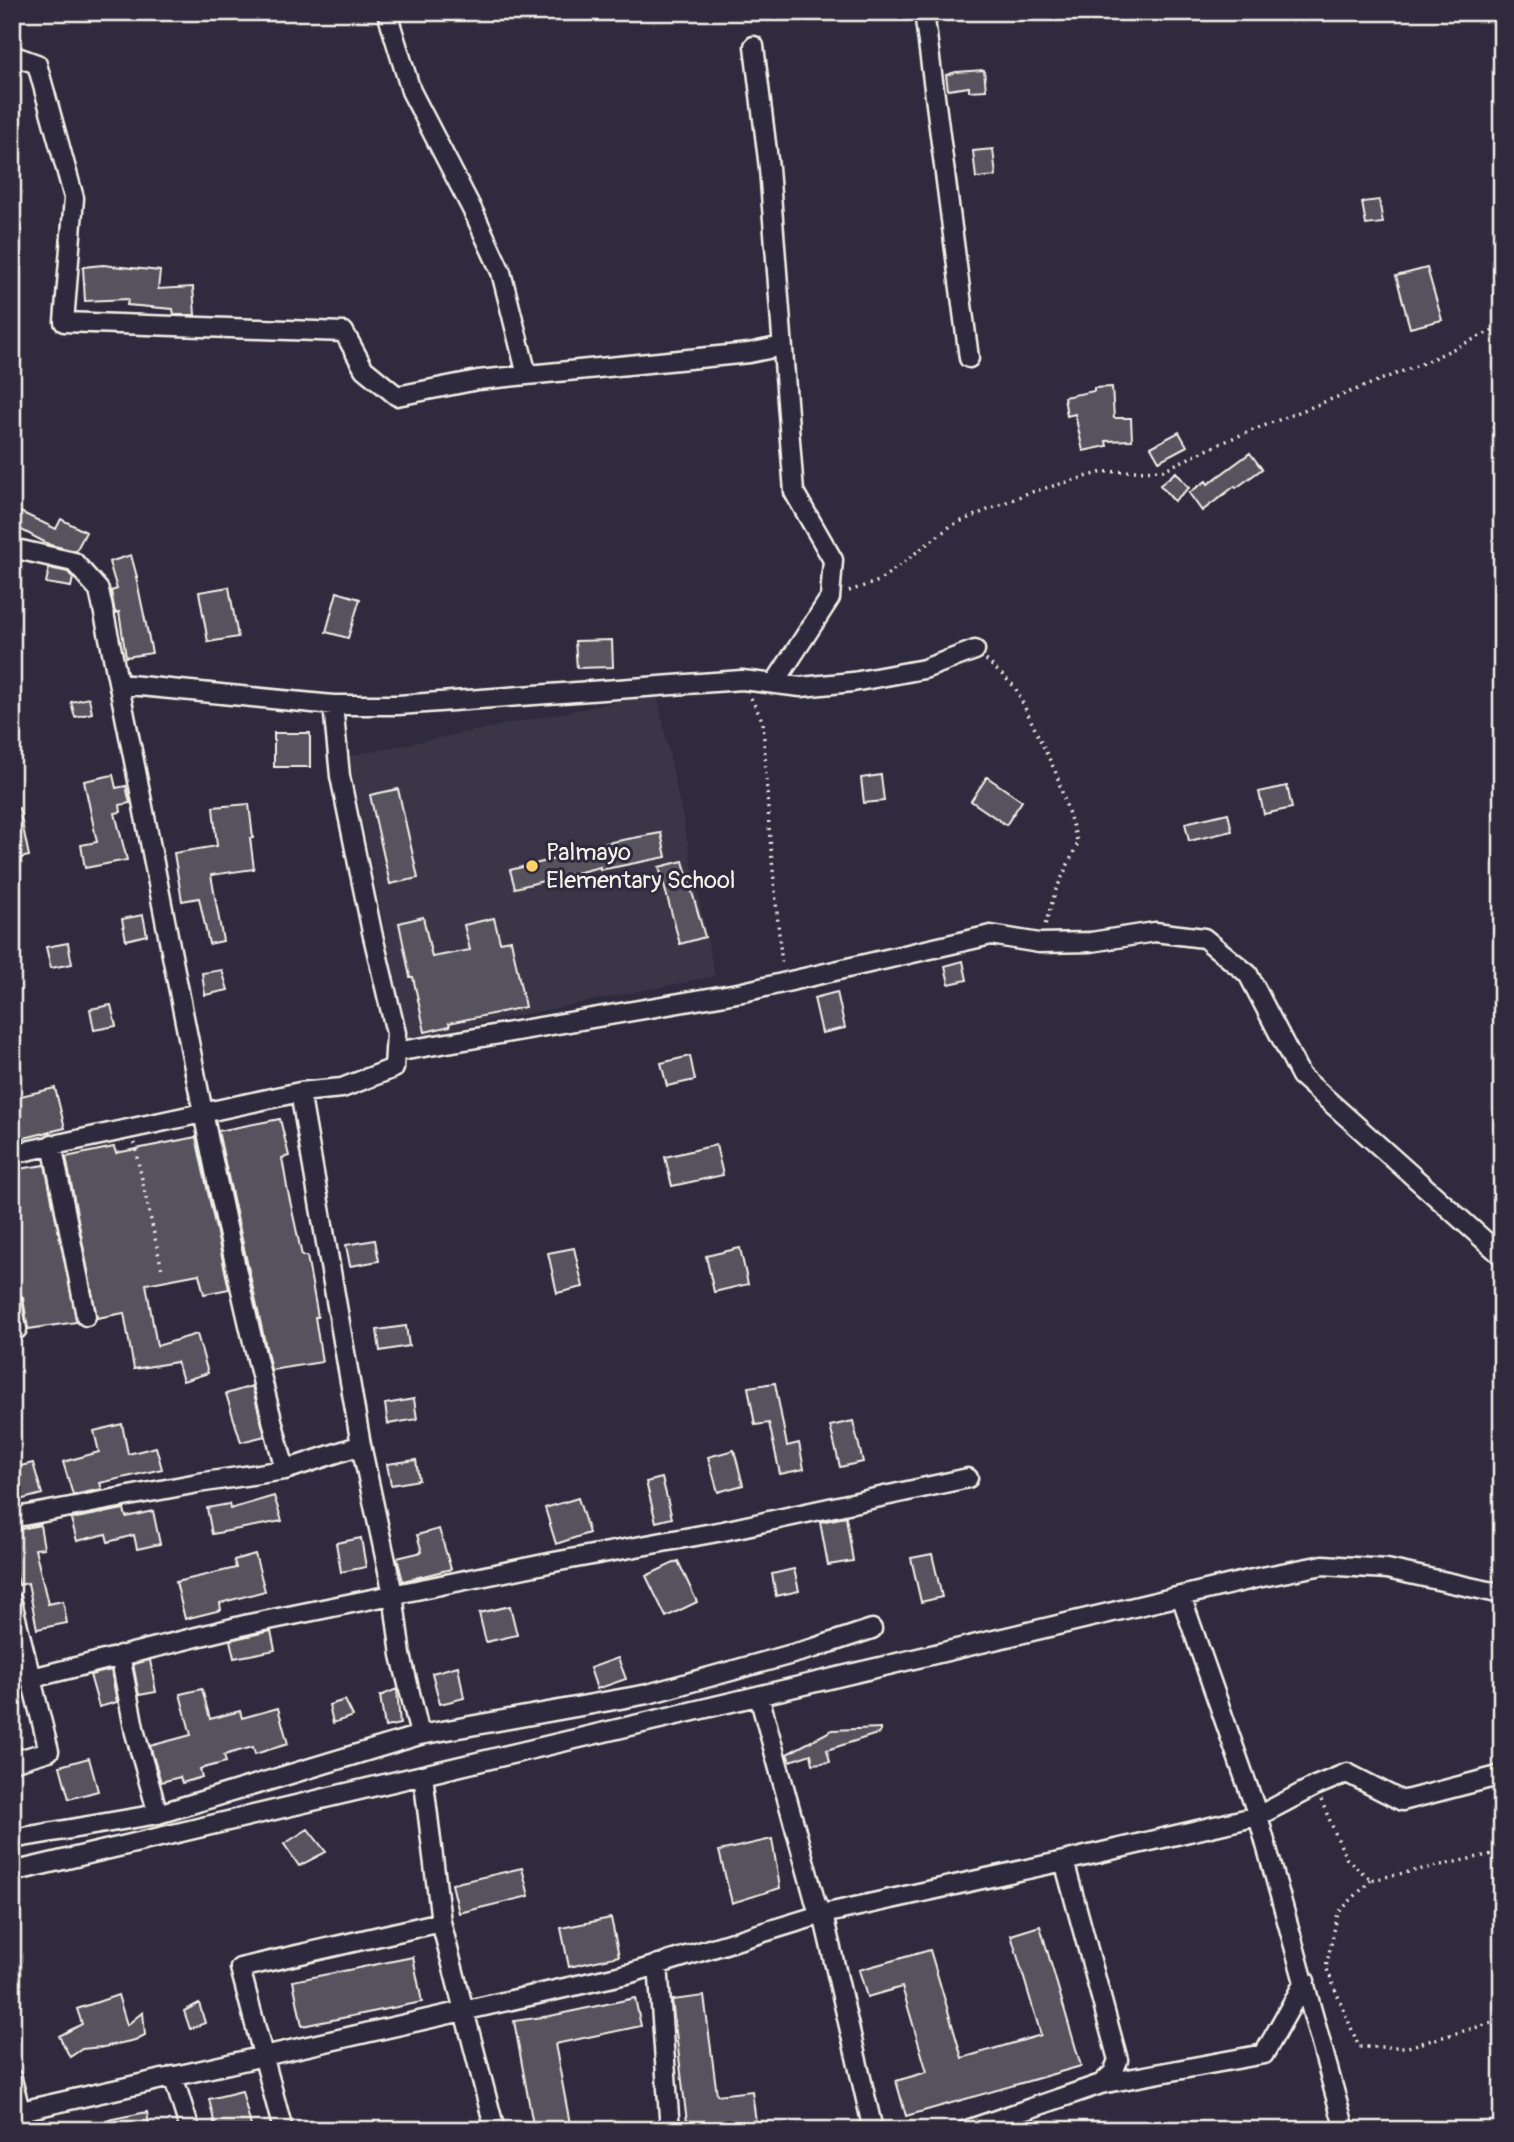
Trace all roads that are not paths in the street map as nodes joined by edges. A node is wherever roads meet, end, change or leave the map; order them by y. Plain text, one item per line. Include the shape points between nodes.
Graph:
1 (924, 12) edge
2 (388, 16) dead end
3 (754, 46) dead end
4 (12, 55) edge
5 (782, 346) junction
6 (969, 358) dead end
7 (527, 375) junction
8 (12, 548) edge
9 (975, 650) road end
10 (120, 684) junction
11 (774, 684) junction
12 (333, 705) junction
13 (395, 1052) junction
14 (300, 1092) junction
15 (203, 1112) junction
16 (52, 1144) junction
17 (12, 1154) edge
18 (1502, 1256) edge
19 (12, 1301) edge
20 (86, 1316) dead end
21 (12, 1333) edge
22 (361, 1445) junction
23 (285, 1471) junction
24 (968, 1478) dead end
25 (12, 1518) edge
26 (393, 1594) junction
27 (1502, 1594) edge
28 (1181, 1596) junction
29 (12, 1602) edge
30 (872, 1629) dead end
31 (120, 1655) junction
32 (32, 1678) junction
33 (759, 1696) junction
34 (420, 1735) junction
35 (12, 1762) edge
36 (423, 1775) junction
37 (1502, 1775) edge
38 (158, 1814) junction
39 (1258, 1816) junction
40 (12, 1839) edge
41 (1064, 1861) junction
42 (12, 1872) edge
43 (823, 1914) junction
44 (441, 1922) junction
45 (658, 1964) junction
46 (1305, 1981) junction
47 (463, 2010) junction
48 (263, 2056) junction
49 (173, 2077) junction
50 (12, 2079) edge
51 (1101, 2084) junction
52 (16, 2112) edge
53 (868, 2129) edge
54 (25, 2130) edge
55 (190, 2130) edge
56 (283, 2130) edge
57 (495, 2130) edge
58 (670, 2130) edge
59 (967, 2130) edge
60 (1345, 2130) edge

1 - 6 street
2 - 7 street via 411,91 501,272
3 - 5 street via 769,168
4 - 7 street via 37,64 74,198 64,322 344,332 364,369 397,396
5 - 7 street
5 - 11 street via 794,492 833,560 830,598
8 - 10 street via 74,562 99,590
9 - 11 street via 924,669 853,682 801,687
10 - 12 street
10 - 15 street
11 - 12 street via 742,680 398,705
12 - 13 street via 340,776 396,1033
13 - 14 street via 394,1068 342,1088
13 - 18 street via 743,992 991,935 1039,943 1091,942 1155,932 1203,937 1248,974 1301,1076
14 - 15 street
14 - 22 street
15 - 16 street
15 - 23 street
16 - 17 street
16 - 20 street
19 - 21 street via 17,1329
22 - 23 street
22 - 26 street
23 - 25 street
24 - 26 street via 723,1531
26 - 31 street
26 - 34 street via 401,1656
27 - 28 street via 1387,1569 1323,1565
28 - 33 street
28 - 39 street
29 - 32 street
30 - 34 street via 649,1694
31 - 32 street
31 - 38 street via 135,1733
32 - 35 street via 49,1751
33 - 36 street
33 - 43 street
34 - 38 street
36 - 42 street
36 - 44 street
37 - 39 street via 1402,1801 1347,1773
38 - 40 street
39 - 41 street
39 - 46 street
41 - 43 street
41 - 51 street via 1118,2060
43 - 45 street
43 - 53 street
44 - 47 street
44 - 48 street via 240,1968
45 - 47 street
45 - 58 street
46 - 51 street via 1264,2054
46 - 60 street
47 - 48 street
47 - 57 street
48 - 49 street
48 - 56 street
49 - 52 street
49 - 55 street
50 - 52 street
51 - 59 street
52 - 54 street

